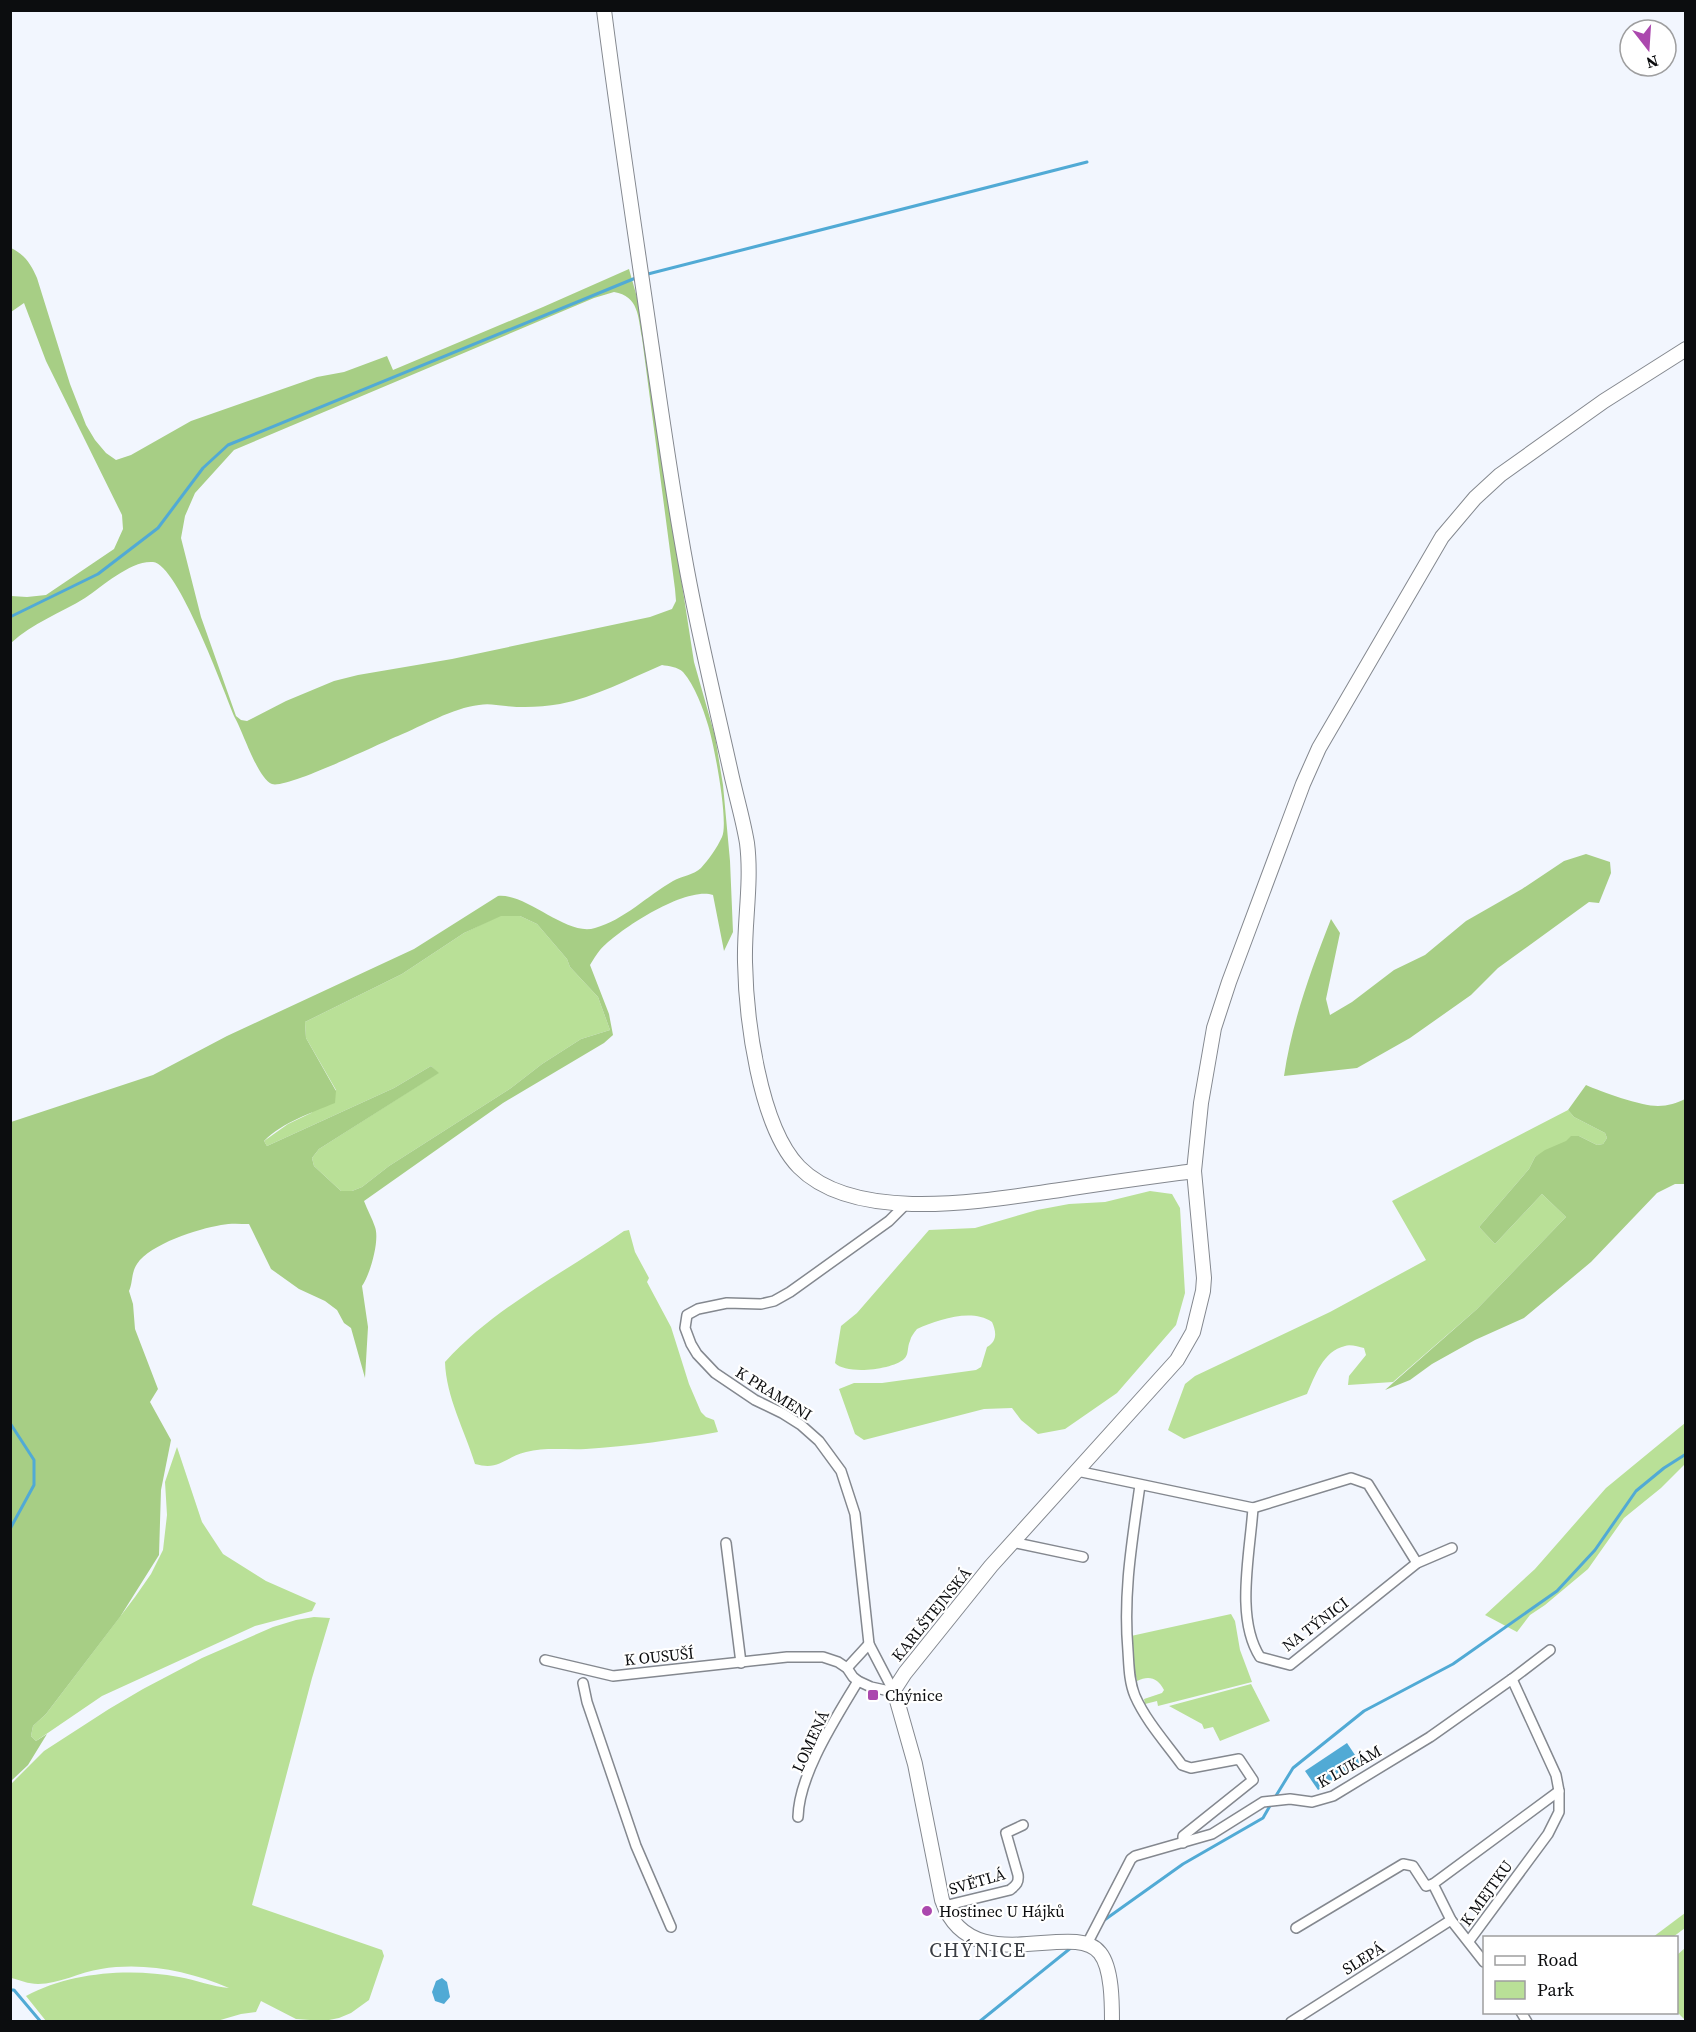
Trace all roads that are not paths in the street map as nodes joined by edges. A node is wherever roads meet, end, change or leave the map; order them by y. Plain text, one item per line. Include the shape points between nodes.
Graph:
1 (604, 10) edge
2 (1686, 349) edge
3 (1194, 1171) junction
4 (907, 1203) junction
5 (1077, 1471) junction
6 (1140, 1485) junction
7 (1253, 1508) junction
8 (1012, 1542) junction
9 (726, 1543) dead end
10 (1452, 1548) dead end
11 (1083, 1557) dead end
12 (1417, 1563) junction
13 (870, 1644) junction
14 (1550, 1650) dead end
15 (545, 1660) dead end
16 (741, 1663) junction
17 (848, 1668) junction
18 (1512, 1679) junction
19 (858, 1681) junction
20 (583, 1683) dead end
21 (894, 1692) junction
22 (1559, 1791) junction
23 (798, 1817) dead end
24 (1023, 1825) dead end
25 (1183, 1843) junction
26 (1433, 1884) junction
27 (944, 1906) junction
28 (1451, 1920) junction
29 (671, 1927) dead end
30 (1296, 1928) dead end
31 (1469, 1941) junction
32 (1087, 1944) junction
33 (1483, 1959) edge
34 (1112, 2022) edge
35 (1291, 2022) edge

1 - 4 main road via 688,574 747,844 747,1009 760,1080 777,1135 799,1167 829,1188 848,1195
2 - 3 main road, KARLŠTEJNSKÁ via 1500,475 1442,537 1319,748 1303,784 1214,1028
3 - 4 main road via 987,1200
3 - 5 main road, KARLŠTEJNSKÁ via 1204,1278 1193,1332 1177,1360
4 - 13 street, K PRAMENI via 889,1221 790,1292 761,1304 727,1303 698,1309 687,1315 685,1328 697,1354 715,1373 801,1425 819,1441 841,1471 855,1515
5 - 6 street
5 - 8 main road, KARLŠTEJNSKÁ
6 - 7 street
6 - 25 street via 1127,1572 1126,1634 1134,1693 1141,1709 1182,1765 1191,1768 1239,1759 1253,1780 1183,1836
7 - 12 street via 1352,1478 1368,1484
7 - 12 street, NA TÝNICI via 1245,1610 1252,1644 1260,1657 1290,1665
8 - 11 street
8 - 21 main road, KARLŠTEJNSKÁ via 912,1664
9 - 16 street
10 - 12 street, NA TÝNICI
13 - 17 street
13 - 21 street
14 - 18 street, K LUKÁM
15 - 16 street, K OUSUŠÍ via 613,1676
16 - 17 street, K OUSUŠÍ via 823,1657
17 - 19 street
18 - 22 street, K MEJTKU via 1557,1775
18 - 25 street, K LUKÁM via 1430,1737 1333,1796 1312,1802 1263,1802 1212,1834
19 - 21 street
19 - 23 street, LOMENÁ via 813,1763 798,1805
20 - 29 street via 636,1846
21 - 27 main road via 915,1764
22 - 26 street, K MEJTKU
22 - 31 street, K MEJTKU via 1559,1812 1548,1834
24 - 27 street, SVĚTLÁ via 1006,1833 1018,1875 1016,1886
25 - 32 street, K LUKÁM via 1131,1859
26 - 28 street, K MEJTKU
26 - 30 street via 1426,1886 1413,1866 1403,1864
27 - 32 main road via 958,1929 977,1939 1012,1944
28 - 31 street, K MEJTKU
28 - 35 street, SLEPÁ
31 - 33 street
32 - 34 main road via 1105,1962

